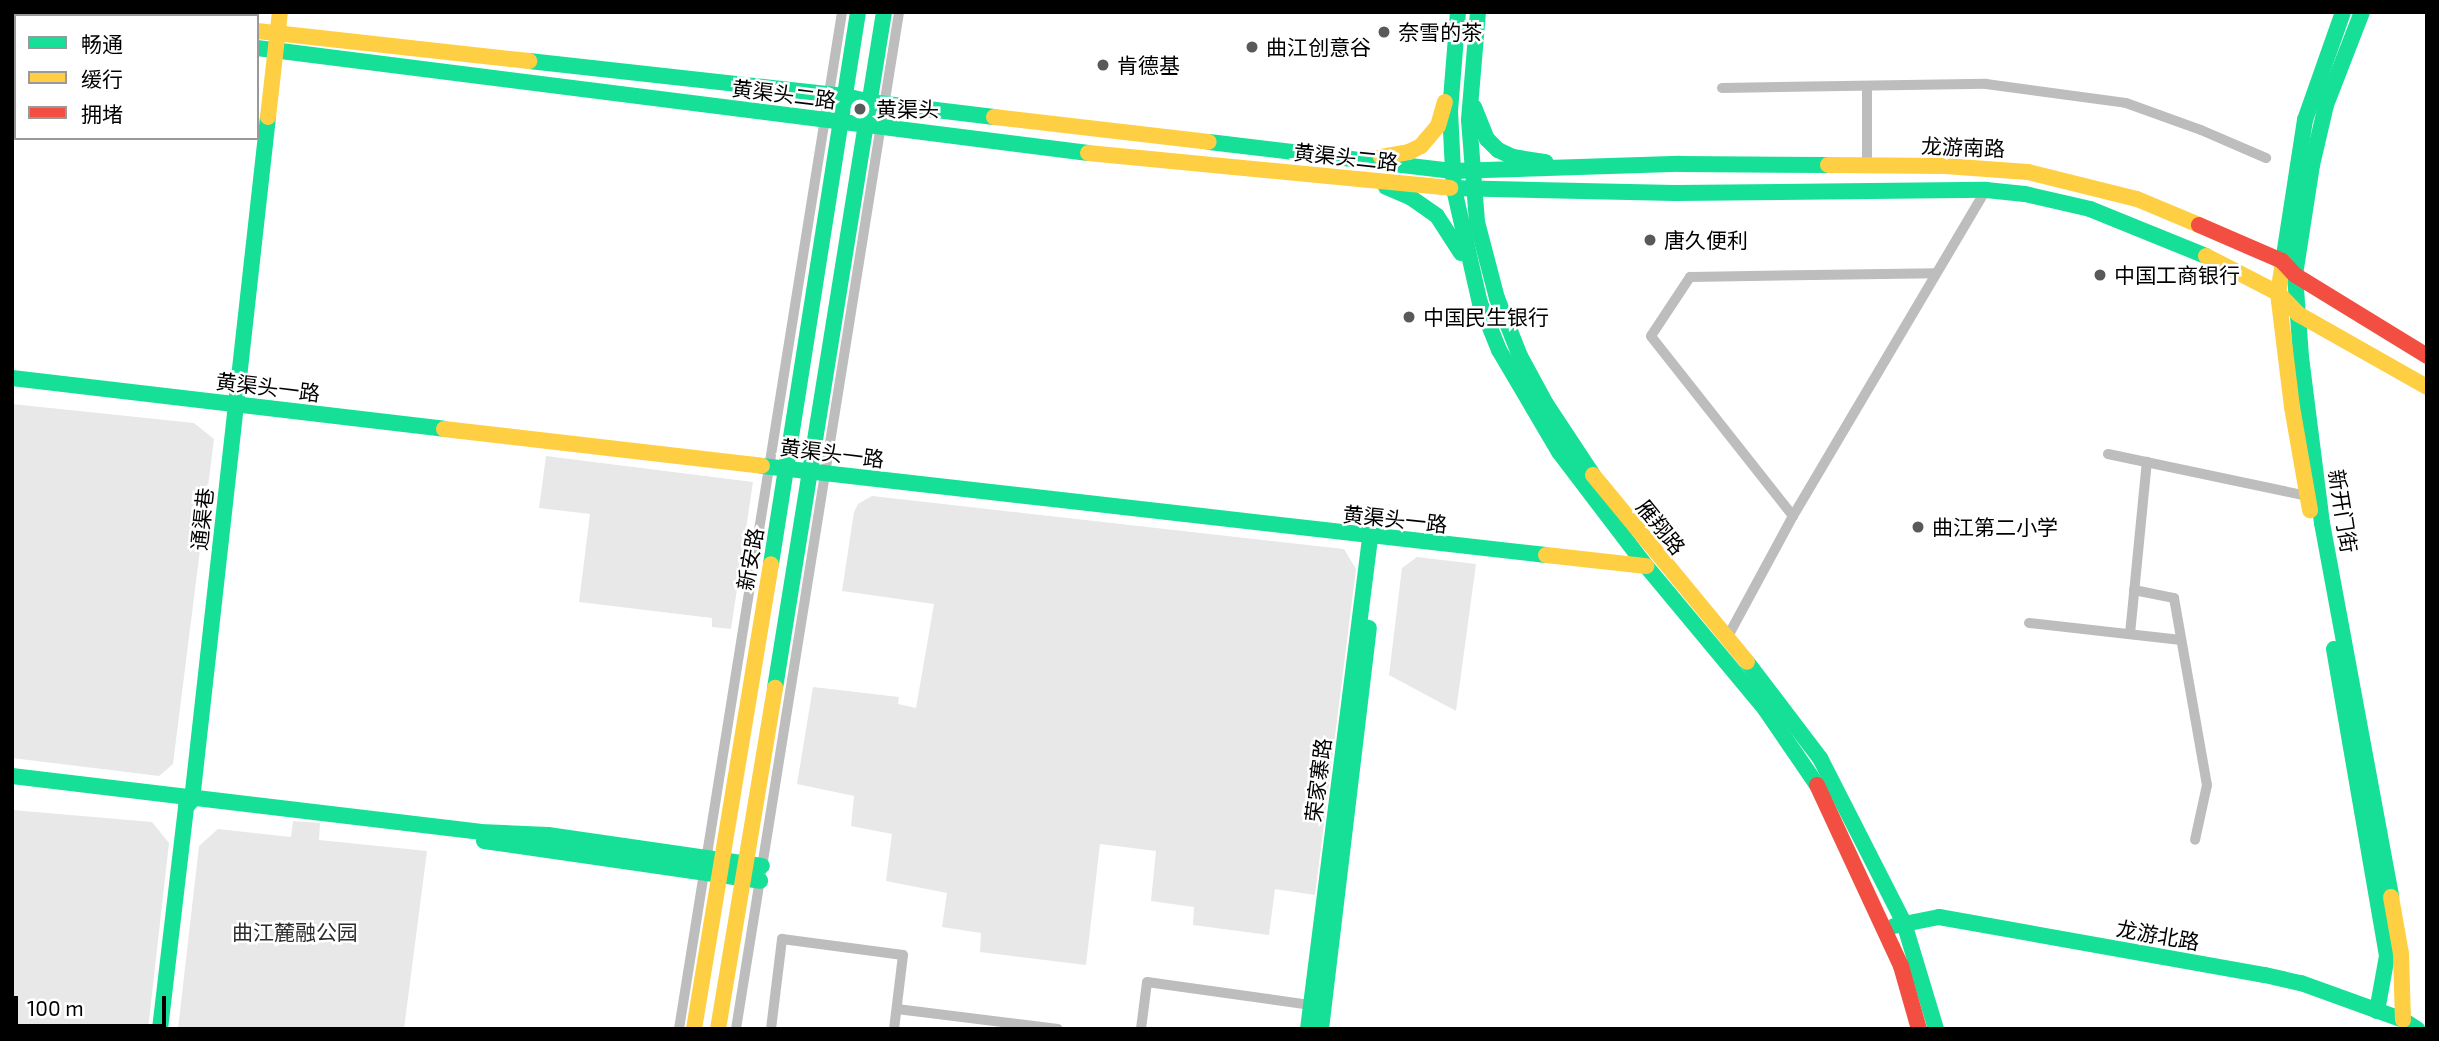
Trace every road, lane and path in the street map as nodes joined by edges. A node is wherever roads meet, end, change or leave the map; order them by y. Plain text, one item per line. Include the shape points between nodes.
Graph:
1 (280, 12) edge
2 (842, 12) edge
3 (858, 12) edge
4 (884, 12) edge
5 (899, 12) edge
6 (1458, 12) edge
7 (1478, 12) edge
8 (2343, 12) edge
9 (2362, 12) edge
10 (259, 31) edge
11 (277, 33) junction
12 (259, 48) edge
13 (276, 50) junction
14 (1450, 79) junction
15 (1867, 86) junction
16 (1722, 88) dead end
17 (1470, 93) junction
18 (837, 96) junction
19 (877, 103) junction
20 (833, 122) junction
21 (873, 127) junction
22 (2266, 158) dead end
23 (1359, 160) junction
24 (1569, 166) junction
25 (1867, 166) junction
26 (1452, 171) junction
27 (1471, 171) junction
28 (1364, 180) junction
29 (1454, 189) junction
30 (1473, 190) junction
31 (1986, 190) junction
32 (2282, 261) junction
33 (1936, 273) junction
34 (2295, 275) junction
35 (1473, 276) junction
36 (2278, 293) junction
37 (2298, 314) junction
38 (2427, 356) edge
39 (12, 378) edge
40 (2427, 387) edge
41 (236, 405) junction
42 (2108, 454) dead end
43 (2147, 463) junction
44 (769, 467) junction
45 (787, 469) junction
46 (818, 472) junction
47 (2308, 496) junction
48 (1793, 516) junction
49 (1375, 538) junction
50 (1646, 566) junction
51 (2134, 590) junction
52 (2029, 623) dead end
53 (2130, 634) junction
54 (1727, 638) junction
55 (2181, 640) junction
56 (12, 776) edge
57 (12, 787) edge
58 (189, 803) junction
59 (2195, 839) dead end
60 (713, 865) junction
61 (753, 872) junction
62 (1904, 923) junction
63 (1885, 928) junction
64 (1311, 1005) junction
65 (897, 1009) junction
66 (2377, 1011) junction
67 (2410, 1024) edge
68 (160, 1029) edge
69 (679, 1029) edge
70 (694, 1029) edge
71 (718, 1029) edge
72 (736, 1029) edge
73 (771, 1029) edge
74 (894, 1029) edge
75 (1058, 1029) edge
76 (1141, 1029) edge
77 (1308, 1029) edge
78 (1321, 1029) edge
79 (1919, 1029) edge
80 (1936, 1029) edge

1 - 11 main road, 通渠巷
2 - 18 street
3 - 18 main road, 新安路
4 - 19 main road
5 - 19 street
6 - 14 main road, 雁翔路
7 - 17 main road, 雁翔路
8 - 32 main road, 新开门街 via 2305,120
9 - 34 main road, 新开门街 via 2326,105
10 - 11 main road, 黄渠头二路
11 - 13 main road, 通渠巷
11 - 18 main road, 黄渠头二路
12 - 13 main road, 黄渠头二路
13 - 20 main road, 黄渠头二路
13 - 41 main road, 通渠巷
14 - 23 main road via 1438,126 1421,146
14 - 26 main road, 雁翔路
15 - 16 street
15 - 22 street via 1986,84 2126,103
15 - 25 street
17 - 24 main road via 1483,132 1494,147 1513,157
17 - 27 main road, 雁翔路
18 - 19 main road, 黄渠头二路
18 - 20 main road, 新安路
19 - 21 main road
19 - 23 main road, 黄渠头二路
20 - 21 main road, 黄渠头二路
20 - 44 street
20 - 45 main road, 新安路
21 - 28 main road, 黄渠头二路
21 - 46 main road
23 - 26 main road, 黄渠头二路
24 - 25 main road, 龙游南路
24 - 27 main road, 龙游南路
25 - 32 main road, 龙游南路 via 1990,167 2068,180 2156,206
26 - 27 main road, 龙游南路
26 - 29 main road, 雁翔路
27 - 30 main road, 雁翔路
28 - 29 main road, 黄渠头二路
28 - 35 main road via 1410,197 1433,212 1448,229
29 - 30 main road, 黄渠头二路
29 - 35 main road, 雁翔路
30 - 31 main road, 龙游南路
30 - 54 main road, 雁翔路 via 1497,298 1546,404 1623,515
31 - 33 street
31 - 36 main road, 龙游南路 via 2090,209 2211,258
32 - 34 main road, 龙游南路
32 - 36 main road, 新开门街
33 - 48 street
33 - 48 street via 1690,276 1651,337
34 - 37 main road, 新开门街
34 - 38 main road, 龙游南路
35 - 50 main road, 雁翔路 via 1487,323 1530,407
36 - 37 main road, 龙游南路
36 - 47 main road, 新开门街
37 - 40 main road, 龙游南路
37 - 67 main road, 新开门街 via 2322,523
39 - 41 main road, 黄渠头一路
41 - 44 main road, 黄渠头一路
41 - 58 main road, 通渠巷
42 - 43 street
43 - 47 street
43 - 51 street
44 - 45 main road, 黄渠头一路
44 - 60 street
45 - 46 main road, 黄渠头一路
45 - 60 main road, 新安路
46 - 49 main road, 黄渠头一路
46 - 61 main road
47 - 66 main road, 新开门街 via 2387,956
48 - 54 street
49 - 50 main road, 黄渠头一路
49 - 64 main road, 荣家寨路
49 - 78 main road, 荣家寨路
50 - 63 main road, 雁翔路 via 1800,756
51 - 53 street
51 - 55 street via 2174,598
52 - 53 street
53 - 55 street
54 - 62 main road, 雁翔路 via 1820,758
55 - 59 street via 2207,785
56 - 58 main road
57 - 58 main road
58 - 60 main road via 548,835
58 - 68 main road, 通渠巷
60 - 61 main road
60 - 69 street
60 - 70 main road, 新安路
61 - 71 main road
61 - 72 street
62 - 63 main road, 龙游北路
62 - 66 main road, 龙游北路 via 1939,917 2265,975
62 - 80 main road, 雁翔路
63 - 79 main road, 雁翔路
64 - 76 street via 1147,982
64 - 77 main road, 荣家寨路
65 - 73 street via 903,955 782,939
65 - 74 street
65 - 75 street
66 - 67 main road, 龙游北路

